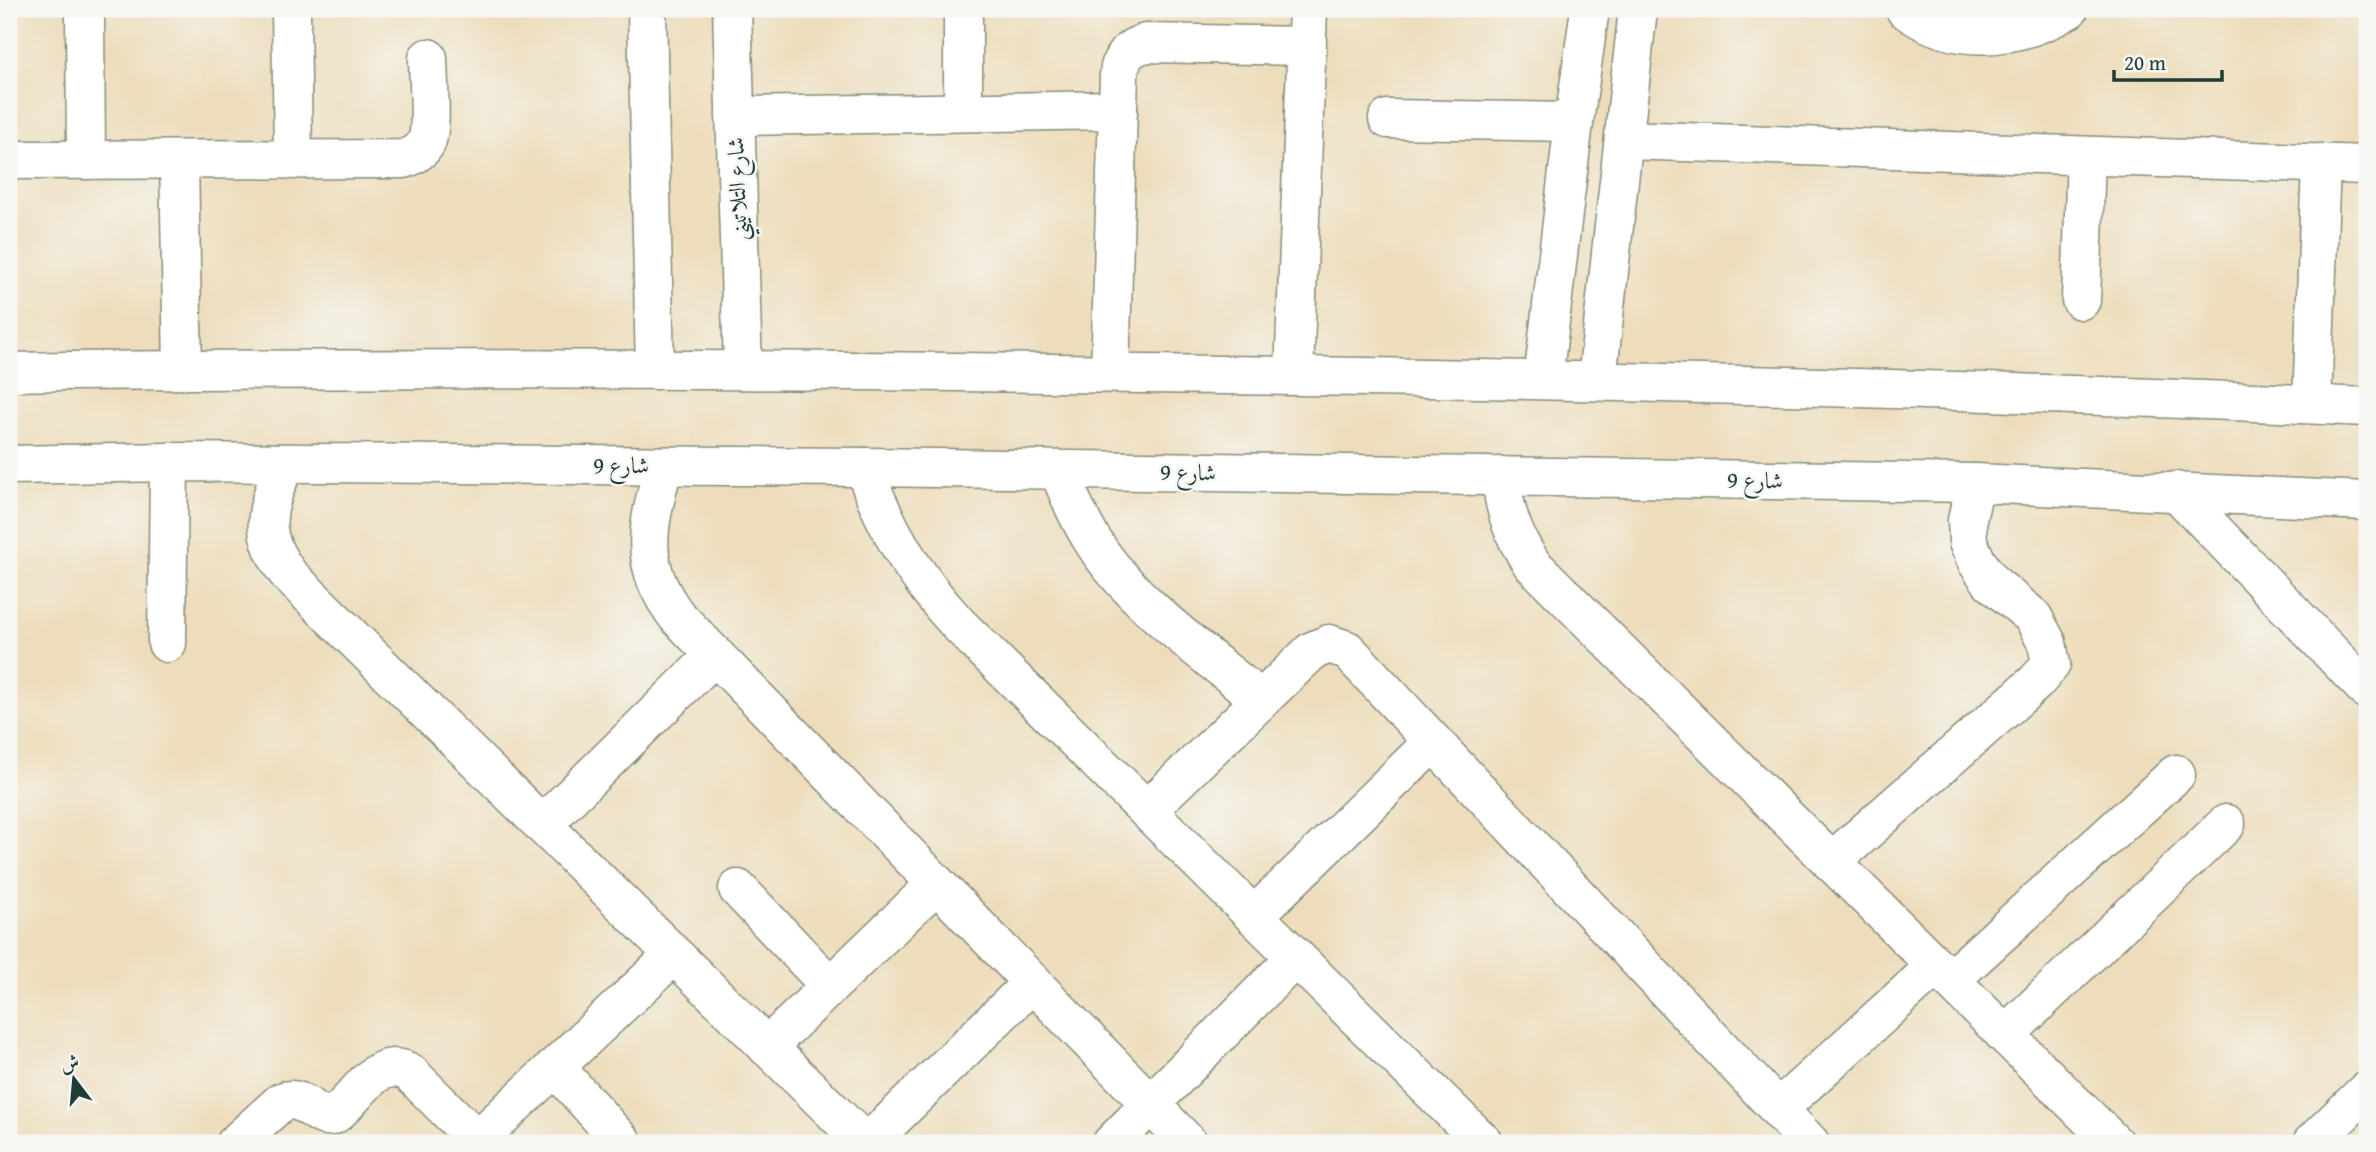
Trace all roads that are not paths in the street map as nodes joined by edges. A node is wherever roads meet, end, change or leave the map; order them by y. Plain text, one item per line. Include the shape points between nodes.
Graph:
1 (85, 9) edge
2 (291, 9) edge
3 (647, 9) edge
4 (732, 9) edge
5 (963, 9) edge
6 (1590, 9) edge
7 (1638, 9) edge
8 (1905, 9) edge
9 (2069, 9) edge
10 (1308, 27) edge
11 (428, 58) dead end
12 (1118, 110) junction
13 (963, 112) junction
14 (735, 116) junction
15 (1388, 119) dead end
16 (1574, 122) junction
17 (1624, 140) junction
18 (2086, 156) junction
19 (9, 160) edge
20 (86, 160) junction
21 (179, 160) junction
22 (293, 160) junction
23 (2320, 163) junction
24 (2367, 164) edge
25 (2081, 300) dead end
26 (183, 370) junction
27 (655, 370) junction
28 (743, 370) junction
29 (9, 372) edge
30 (1110, 373) junction
31 (1294, 375) junction
32 (1543, 380) junction
33 (1597, 380) junction
34 (2312, 404) junction
35 (2367, 407) edge
36 (169, 462) junction
37 (286, 463) junction
38 (9, 465) edge
39 (663, 466) junction
40 (864, 467) junction
41 (1059, 471) junction
42 (1501, 476) junction
43 (1975, 483) junction
44 (2176, 491) junction
45 (2366, 502) edge
46 (167, 643) dead end
47 (715, 655) junction
48 (2367, 690) edge
49 (1261, 700) junction
50 (1433, 741) junction
51 (2176, 774) dead end
52 (1147, 810) junction
53 (2226, 824) dead end
54 (542, 825) junction
55 (1831, 862) junction
56 (936, 884) junction
57 (738, 889) dead end
58 (1254, 916) junction
59 (674, 955) junction
60 (1296, 957) junction
61 (1943, 973) junction
62 (1032, 983) junction
63 (830, 986) junction
64 (2006, 1035) junction
65 (767, 1046) junction
66 (555, 1067) junction
67 (2367, 1090) edge
68 (1150, 1104) junction
69 (1778, 1109) junction
70 (475, 1142) edge
71 (236, 1143) edge
72 (623, 1143) edge
73 (867, 1143) edge
74 (1112, 1143) edge
75 (1188, 1143) edge
76 (1484, 1143) edge
77 (1810, 1143) edge
78 (2114, 1143) edge
79 (2312, 1143) edge

1 - 20 street
2 - 22 street
3 - 27 street
4 - 14 street, شارع التلاتيني
5 - 13 street
6 - 16 street
7 - 17 street
8 - 9 street via 1940,29 1980,35 2021,30
10 - 12 street via 1137,45 1119,65
10 - 31 street
11 - 22 street via 429,134 421,150 394,160
12 - 13 street
12 - 30 street
13 - 14 street
14 - 28 street, شارع التلاتيني
15 - 16 street
16 - 32 street
17 - 18 street
17 - 33 street
18 - 23 street
18 - 25 street
19 - 20 street
20 - 21 street
21 - 22 street
21 - 26 street
23 - 24 street
23 - 34 street
26 - 27 street
26 - 29 street
27 - 28 street
28 - 30 street
30 - 31 street
31 - 32 street
32 - 33 street
33 - 34 street
34 - 35 street
36 - 37 street, شارع 9
36 - 38 street, شارع 9
36 - 46 street
37 - 39 street, شارع 9
37 - 54 street via 268,513 268,535 276,557
39 - 40 street, شارع 9
39 - 47 street via 648,542 655,581 676,615
40 - 41 street, شارع 9
40 - 52 street via 892,537 934,598
41 - 42 street, شارع 9
41 - 49 street via 1074,510 1120,577
42 - 43 street, شارع 9
42 - 55 street via 1509,523 1532,564
43 - 44 street, شارع 9
43 - 55 street via 1967,520 1968,542 1991,582 2033,617 2047,643 2051,664
44 - 45 street, شارع 9
44 - 48 street
47 - 54 street
47 - 56 street
49 - 50 street via 1312,651 1339,646 1354,656
49 - 52 street
50 - 58 street
50 - 69 street
51 - 61 street
52 - 58 street
53 - 64 street
54 - 59 street
55 - 61 street
56 - 62 street
56 - 63 street
57 - 63 street
58 - 60 street
59 - 65 street
59 - 66 street
60 - 68 street
60 - 76 street
61 - 64 street
61 - 69 street
62 - 68 street
62 - 73 street
63 - 65 street
64 - 78 street
65 - 73 street
66 - 70 street
66 - 72 street
67 - 79 street
68 - 74 street
68 - 75 street
69 - 77 street
70 - 71 street via 409,1072 390,1067 373,1076 334,1115 324,1116 299,1100 287,1100

